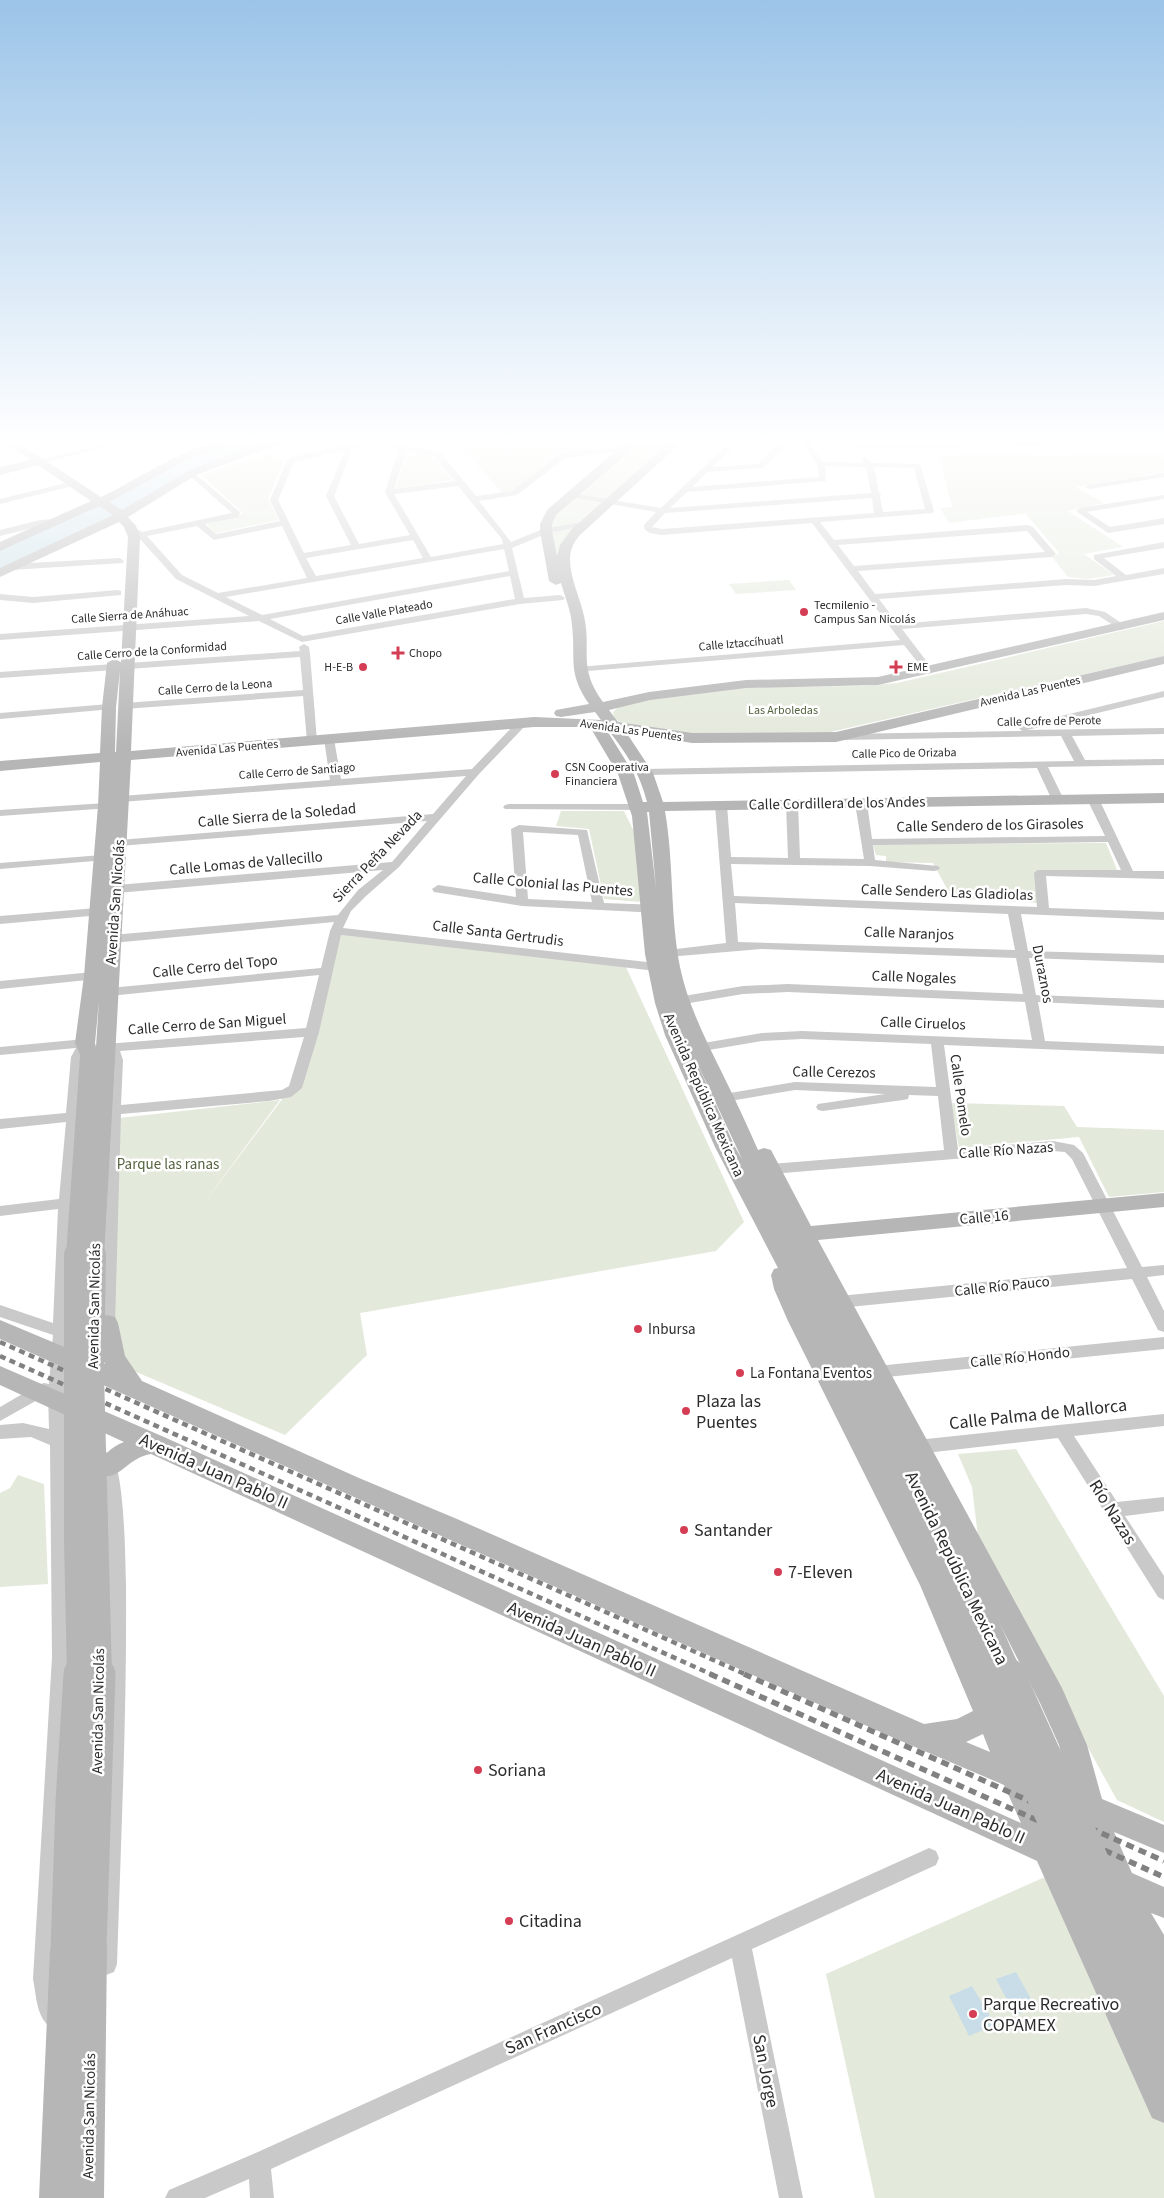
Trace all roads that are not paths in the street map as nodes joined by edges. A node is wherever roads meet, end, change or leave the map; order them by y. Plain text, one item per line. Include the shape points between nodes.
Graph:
1 (63, 543) edge
2 (121, 543) edge
3 (134, 543) edge
4 (144, 543) edge
5 (294, 543) edge
6 (354, 543) edge
7 (378, 543) edge
8 (418, 543) edge
9 (508, 543) edge
10 (517, 543) edge
11 (548, 543) edge
12 (569, 543) edge
13 (833, 543) joint
14 (839, 543) edge
15 (1041, 543) edge
16 (356, 546) junction
17 (509, 546) junction
18 (1164, 546) edge
19 (300, 556) junction
20 (430, 560) junction
21 (120, 561) junction
22 (852, 569) junction
23 (6, 570) edge
24 (1164, 571) edge
25 (514, 573) junction
26 (1124, 578) junction
27 (313, 580) junction
28 (118, 593) junction
29 (0, 596) edge
30 (216, 596) junction
31 (873, 597) junction
32 (560, 598) junction
33 (520, 601) junction
34 (1164, 616) edge
35 (262, 618) junction
36 (894, 627) junction
37 (1122, 627) junction
38 (122, 629) junction
39 (0, 637) edge
40 (302, 638) junction
41 (906, 642) junction
42 (566, 646) dead end
43 (305, 654) junction
44 (1164, 660) edge
45 (120, 666) junction
46 (578, 670) junction
47 (929, 671) junction
48 (0, 675) edge
49 (580, 690) junction
50 (308, 693) junction
51 (1164, 694) edge
52 (649, 696) junction
53 (124, 706) junction
54 (109, 708) junction
55 (592, 708) junction
56 (1080, 714) junction
57 (0, 716) edge
58 (555, 718) junction
59 (916, 718) junction
60 (522, 723) junction
61 (594, 723) junction
62 (427, 724) junction
63 (611, 725) junction
64 (1164, 731) edge
65 (1101, 732) junction
66 (1065, 733) junction
67 (1003, 734) junction
68 (934, 736) junction
69 (351, 737) junction
70 (836, 737) junction
71 (312, 738) junction
72 (328, 739) junction
73 (608, 743) junction
74 (115, 747) junction
75 (159, 749) junction
76 (79, 756) junction
77 (0, 759) edge
78 (1164, 762) edge
79 (1081, 763) junction
80 (1041, 764) junction
81 (0, 766) edge
82 (475, 772) junction
83 (645, 772) junction
84 (114, 776) junction
85 (336, 782) junction
86 (1093, 799) junction
87 (1058, 800) junction
88 (1163, 800) edge
89 (113, 802) junction
90 (861, 803) junction
91 (792, 804) junction
92 (656, 806) junction
93 (721, 806) junction
94 (509, 807) dead end
95 (638, 807) junction
96 (0, 813) edge
97 (437, 817) junction
98 (1112, 839) junction
99 (867, 842) junction
100 (119, 843) junction
101 (102, 858) junction
102 (725, 860) junction
103 (794, 862) junction
104 (870, 863) junction
105 (395, 865) junction
106 (0, 866) edge
107 (934, 868) dead end
108 (1128, 874) junction
109 (1164, 874) edge
110 (438, 889) dead end
111 (107, 890) junction
112 (729, 899) junction
113 (522, 902) junction
114 (599, 905) junction
115 (658, 909) junction
116 (1014, 911) junction
117 (97, 912) junction
118 (1043, 912) junction
119 (1164, 916) edge
120 (341, 918) junction
121 (0, 920) edge
122 (336, 931) junction
123 (112, 939) junction
124 (732, 946) junction
125 (1023, 953) junction
126 (660, 959) junction
127 (1164, 959) edge
128 (325, 971) junction
129 (93, 976) junction
130 (0, 985) edge
131 (109, 992) junction
132 (1031, 998) junction
133 (672, 1002) junction
134 (1164, 1004) edge
135 (312, 1032) junction
136 (937, 1040) junction
137 (1039, 1045) junction
138 (691, 1049) junction
139 (1164, 1050) edge
140 (0, 1051) edge
141 (96, 1052) junction
142 (915, 1091) junction
143 (944, 1092) junction
144 (724, 1098) junction
145 (823, 1107) dead end
146 (114, 1110) junction
147 (73, 1117) junction
148 (0, 1124) edge
149 (737, 1126) junction
150 (952, 1154) junction
151 (771, 1169) junction
152 (1164, 1200) edge
153 (66, 1203) junction
154 (1104, 1206) junction
155 (0, 1211) edge
156 (804, 1234) junction
157 (785, 1262) junction
158 (1164, 1270) edge
159 (1137, 1273) junction
160 (820, 1298) junction
161 (0, 1311) edge
162 (1164, 1326) edge
163 (0, 1329) edge
164 (106, 1330) junction
165 (1164, 1343) edge
166 (60, 1344) junction
167 (98, 1371) junction
168 (877, 1372) junction
169 (0, 1375) edge
170 (136, 1387) junction
171 (51, 1391) junction
172 (0, 1415) edge
173 (1164, 1420) edge
174 (100, 1421) junction
175 (1062, 1431) junction
176 (0, 1432) edge
177 (155, 1444) junction
178 (917, 1447) junction
179 (59, 1448) junction
180 (106, 1459) junction
181 (1164, 1504) edge
182 (1111, 1510) junction
183 (1164, 1592) edge
184 (1052, 1697) junction
185 (991, 1721) junction
186 (923, 1737) junction
187 (1014, 1775) junction
188 (1090, 1807) junction
189 (1164, 1839) edge
190 (1047, 1850) junction
191 (929, 1858) dead end
192 (1120, 1882) junction
193 (1164, 1903) edge
194 (740, 1943) junction
195 (1163, 1965) edge
196 (1112, 1995) junction
197 (1164, 2017) edge
198 (76, 2024) junction
199 (1164, 2068) edge
200 (1164, 2106) edge
201 (259, 2163) junction
202 (787, 2197) edge
203 (56, 2198) edge
204 (87, 2198) edge
205 (177, 2198) edge
206 (262, 2198) edge

1 - 23 street
2 - 21 street, Avenida San Nicolás
3 - 38 street, Avenida San Nicolás
4 - 30 street via 174,573
5 - 19 street
6 - 16 street
7 - 16 street
8 - 20 street
9 - 17 street
10 - 17 street
11 - 32 street
12 - 46 street, Avenida República Mexicana via 564,554 565,571 579,620
13 - 14 street
13 - 22 street
15 - 22 street via 1052,554
16 - 19 street
17 - 20 street
17 - 25 street
18 - 26 street via 1098,557
19 - 27 street
20 - 27 street
21 - 23 street
21 - 28 street, Avenida San Nicolás
22 - 31 street
24 - 26 street
25 - 33 street
25 - 35 street, Calle Sierra de Anáhuac
26 - 31 street via 1091,584 1066,582
27 - 30 street
28 - 29 street via 33,600
28 - 38 street, Avenida San Nicolás
30 - 35 street
31 - 36 street
32 - 33 street, Calle Valle Plateado
32 - 42 street
33 - 40 street, Calle Valle Plateado
34 - 37 street, Avenida Las Puentes
35 - 38 street, Calle Sierra de Anáhuac
35 - 40 street
36 - 37 street via 1086,611 1102,614
36 - 41 street
37 - 47 street, Avenida Las Puentes
38 - 39 street, Calle Sierra de Anáhuac
38 - 45 street, Avenida San Nicolás
40 - 43 street
41 - 46 street, Calle Iztaccíhuatl
41 - 47 street
43 - 45 street, Calle Cerro de la Conformidad
43 - 50 street
44 - 59 street, Avenida Las Puentes
45 - 48 street, Calle Cerro de la Conformidad
45 - 53 street, Avenida San Nicolás
45 - 54 street, Avenida San Nicolás
46 - 49 street, Avenida República Mexicana
47 - 52 street, Avenida Las Puentes via 870,682 746,684
49 - 52 street via 628,698
49 - 55 street, Avenida República Mexicana
49 - 58 street via 569,707
50 - 53 street, Calle Cerro de la Leona
50 - 71 street
51 - 56 street
52 - 55 street, Avenida Las Puentes
53 - 74 street, Avenida San Nicolás
54 - 57 street
54 - 74 street, Avenida San Nicolás
55 - 58 street, Avenida Las Puentes
55 - 61 street, Avenida República Mexicana
55 - 63 street, Avenida República Mexicana
56 - 65 street via 1088,726
56 - 67 street
58 - 60 street, Avenida Las Puentes
58 - 61 street, Avenida Las Puentes
58 - 62 street, Avenida Las Puentes
58 - 73 street
59 - 68 street
59 - 70 street, Avenida Las Puentes
60 - 69 street, Avenida Las Puentes
60 - 82 street, Sierra Peña Nevada
61 - 63 street, Avenida Las Puentes
61 - 73 street, Avenida República Mexicana
62 - 69 street via 426,728
62 - 71 street, Avenida Las Puentes
63 - 70 street, Avenida Las Puentes via 692,738
63 - 83 street, Avenida República Mexicana
64 - 65 street, Calle Cofre de Perote
65 - 66 street, Calle Cofre de Perote
66 - 67 street, Calle Cofre de Perote
66 - 79 street
67 - 68 street, Calle Cofre de Perote
68 - 70 street, Calle Cofre de Perote
69 - 72 street, Avenida Las Puentes
71 - 72 street, Avenida Las Puentes
71 - 75 street, Avenida Las Puentes
72 - 85 street
73 - 95 street, Avenida República Mexicana via 626,774
74 - 75 street, Avenida Las Puentes
74 - 75 street via 136,743
74 - 76 street, Avenida Las Puentes
74 - 76 street via 98,745
74 - 84 street, Avenida San Nicolás
75 - 84 street
76 - 77 street, Avenida Las Puentes
76 - 81 street, Avenida Las Puentes
76 - 84 street
78 - 79 street, Calle Pico de Orizaba
79 - 80 street, Calle Pico de Orizaba
80 - 83 street, Calle Pico de Orizaba
80 - 87 street
82 - 85 street, Calle Cerro de Santiago
82 - 97 street, Sierra Peña Nevada
83 - 92 street, Avenida República Mexicana
84 - 89 street, Avenida San Nicolás
85 - 89 street, Calle Cerro de Santiago
86 - 87 street, Calle Cordillera de los Andes
86 - 88 street, Calle Cordillera de los Andes
86 - 98 street
87 - 90 street, Calle Cordillera de los Andes
89 - 96 street, Calle Cerro de Santiago
89 - 100 street, Avenida San Nicolás
89 - 101 street, Avenida San Nicolás
90 - 91 street, Calle Cordillera de los Andes
90 - 99 street
91 - 93 street, Calle Cordillera de los Andes
91 - 103 street
92 - 93 street, Calle Cordillera de los Andes
92 - 95 street, Calle Cordillera de los Andes
92 - 115 street, Avenida República Mexicana
93 - 102 street
94 - 95 street, Calle Cordillera de los Andes
95 - 115 street, Avenida República Mexicana
97 - 100 street, Calle Sierra de la Soledad
97 - 105 street, Sierra Peña Nevada
98 - 99 street, Calle Sendero de los Girasoles
98 - 108 street
99 - 104 street
100 - 111 street, Avenida San Nicolás
101 - 106 street
101 - 111 street, Avenida San Nicolás
102 - 103 street
102 - 112 street
103 - 104 street
104 - 107 street
105 - 111 street, Calle Lomas de Vallecillo
105 - 120 street, Sierra Peña Nevada via 362,893
108 - 109 street
108 - 118 street via 1042,872
110 - 113 street, Calle Colonial las Puentes
111 - 117 street, Avenida San Nicolás
111 - 123 street, Avenida San Nicolás
112 - 116 street, Calle Sendero Las Gladiolas
112 - 124 street
113 - 114 street, Calle Colonial las Puentes
113 - 114 street via 518,828 583,832
114 - 115 street, Calle Colonial las Puentes
115 - 126 street, Avenida República Mexicana
116 - 118 street, Calle Sendero Las Gladiolas
116 - 125 street, Duraznos
117 - 121 street
117 - 129 street, Avenida San Nicolás
118 - 119 street, Calle Sendero Las Gladiolas
120 - 122 street, Sierra Peña Nevada
120 - 123 street
122 - 126 street, Calle Santa Gertrudis
122 - 128 street, Sierra Peña Nevada
123 - 131 street, Avenida San Nicolás
124 - 125 street, Calle Naranjos
124 - 126 street, Calle Naranjos
125 - 127 street, Calle Naranjos
125 - 132 street, Duraznos
126 - 133 street, Avenida República Mexicana
128 - 131 street, Calle Cerro del Topo
128 - 135 street, Sierra Peña Nevada
129 - 130 street
129 - 141 street, Avenida San Nicolás
131 - 141 street, Avenida San Nicolás
132 - 133 street, Calle Nogales via 788,988 743,990
132 - 134 street, Calle Nogales
132 - 137 street, Duraznos
133 - 138 street, Avenida República Mexicana
135 - 141 street, Calle Cerro de San Miguel
135 - 146 street, Sierra Peña Nevada via 298,1082 286,1094
136 - 137 street, Calle Ciruelos
136 - 138 street, Calle Ciruelos via 778,1036
136 - 143 street, Calle Pomelo
137 - 139 street, Calle Ciruelos
138 - 144 street, Avenida República Mexicana
138 - 157 street, Avenida República Mexicana via 725,1147
140 - 141 street, Calle Cerro de San Miguel
141 - 146 street via 113,1051 116,1060
141 - 147 street via 78,1057
141 - 198 street, Avenida San Nicolás, bridge via 75,1268 79,1677 71,1801 78,1949
142 - 143 street, Calle Cerezos
142 - 144 street, Calle Cerezos via 795,1086
142 - 145 street via 894,1098
143 - 150 street, Calle Pomelo
144 - 149 street, Avenida República Mexicana
146 - 164 street
147 - 148 street
147 - 153 street
149 - 151 street, Avenida República Mexicana via 758,1143
149 - 160 street, Avenida República Mexicana via 788,1238
150 - 151 street, Calle Río Nazas
150 - 154 street, Calle Río Nazas via 1053,1146 1069,1148 1078,1156
151 - 156 street, Avenida República Mexicana
152 - 154 street, Calle 16
153 - 155 street
153 - 166 street
154 - 156 street, Calle 16
154 - 159 street, Calle Río Nazas
156 - 160 street, Avenida República Mexicana
157 - 160 street, Avenida República Mexicana
157 - 185 street, Avenida República Mexicana via 782,1281 799,1321 933,1584
158 - 159 street, Calle Río Pauco
159 - 160 street, Calle Río Pauco
159 - 162 street, Calle Río Nazas
160 - 168 street, Avenida República Mexicana
160 - 197 street, Avenida República Mexicana, bridge via 967,1580
160 - 199 street, Avenida República Mexicana, bridge
161 - 166 street
163 - 166 street
164 - 166 street
164 - 167 street
164 - 170 street via 116,1365
165 - 168 street, Calle Río Hondo
166 - 167 street
166 - 171 street
167 - 170 street
167 - 171 street
167 - 174 street
168 - 178 street, Avenida República Mexicana
169 - 171 street, Avenida Juan Pablo II
170 - 186 street via 350,1485
171 - 172 street
171 - 174 street, Avenida Juan Pablo II
171 - 179 street
173 - 175 street, Calle Palma de Mallorca
174 - 177 street, Avenida Juan Pablo II
174 - 180 street
175 - 178 street, Calle Palma de Mallorca
175 - 182 street, Río Nazas
176 - 179 street via 41,1432
177 - 180 street via 128,1450 113,1461
177 - 190 street, Avenida Juan Pablo II
178 - 184 street, Avenida República Mexicana
179 - 180 street via 83,1443 95,1445
179 - 198 street via 61,1657 44,1979 50,2012
180 - 198 street via 117,1567 116,1698 106,1965 101,1996
181 - 182 street
182 - 183 street, Río Nazas
184 - 185 street via 1043,1711 1032,1719 1012,1726
184 - 188 street, Avenida República Mexicana via 1073,1744
185 - 186 street via 960,1731
185 - 187 street, Avenida República Mexicana
186 - 187 street
187 - 188 street
187 - 190 street, Avenida República Mexicana
188 - 189 street
188 - 192 street, Avenida República Mexicana
190 - 192 street, Avenida Juan Pablo II
190 - 196 street, Avenida República Mexicana
191 - 194 street, San Francisco
192 - 193 street, Avenida Juan Pablo II
192 - 195 street, Avenida República Mexicana
194 - 201 street, San Francisco
194 - 202 street, San Jorge
195 - 196 street via 1147,1975 1132,1978
196 - 200 street, Avenida República Mexicana
198 - 203 street, Avenida San Nicolás
198 - 204 street, Avenida San Nicolás
201 - 205 street, San Francisco
201 - 206 street

